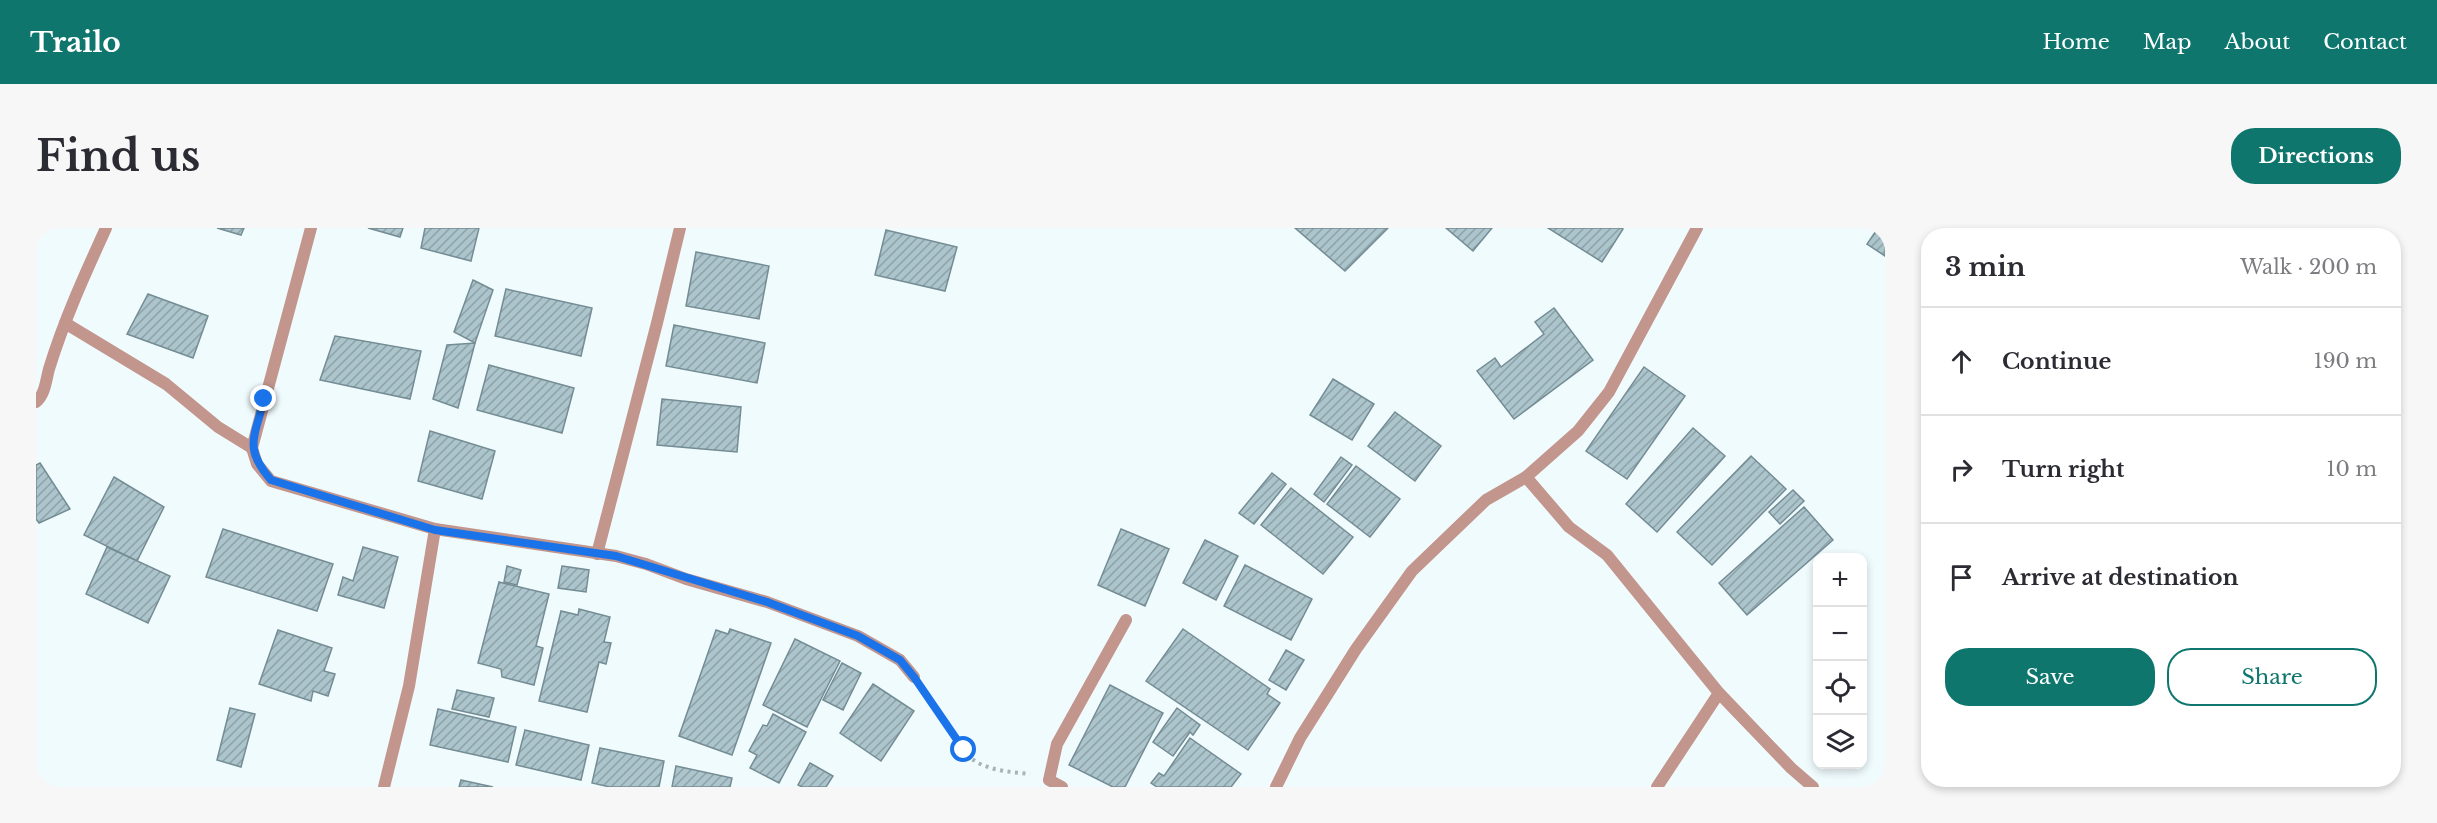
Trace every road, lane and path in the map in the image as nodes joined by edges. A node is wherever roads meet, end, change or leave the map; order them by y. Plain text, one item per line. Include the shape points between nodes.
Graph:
1 (106, 228) edge
2 (311, 228) edge
3 (680, 228) edge
4 (1697, 228) edge
5 (65, 323) junction
6 (36, 402) edge
7 (252, 448) junction
8 (1526, 477) junction
9 (435, 530) junction
10 (597, 554) junction
11 (1126, 620) dead end
12 (914, 677) joint
13 (1719, 693) junction
14 (1049, 780) junction
15 (384, 787) edge
16 (1062, 787) edge
17 (1276, 787) edge
18 (1657, 787) edge
19 (1813, 787) edge

1 - 5 street
2 - 7 street
3 - 10 street
4 - 8 street via 1609,392 1578,431
5 - 6 street via 41,398
5 - 7 street via 166,384 218,427
7 - 9 street via 257,464 271,480
8 - 13 street via 1569,527 1607,555
8 - 17 street via 1486,500 1412,570 1300,738
9 - 10 street
9 - 15 street via 409,686
10 - 12 street via 645,564 767,602 858,636 900,660
11 - 14 street via 1057,744
12 - 14 path via 974,760 1007,772
13 - 18 street
13 - 19 street
14 - 16 street

